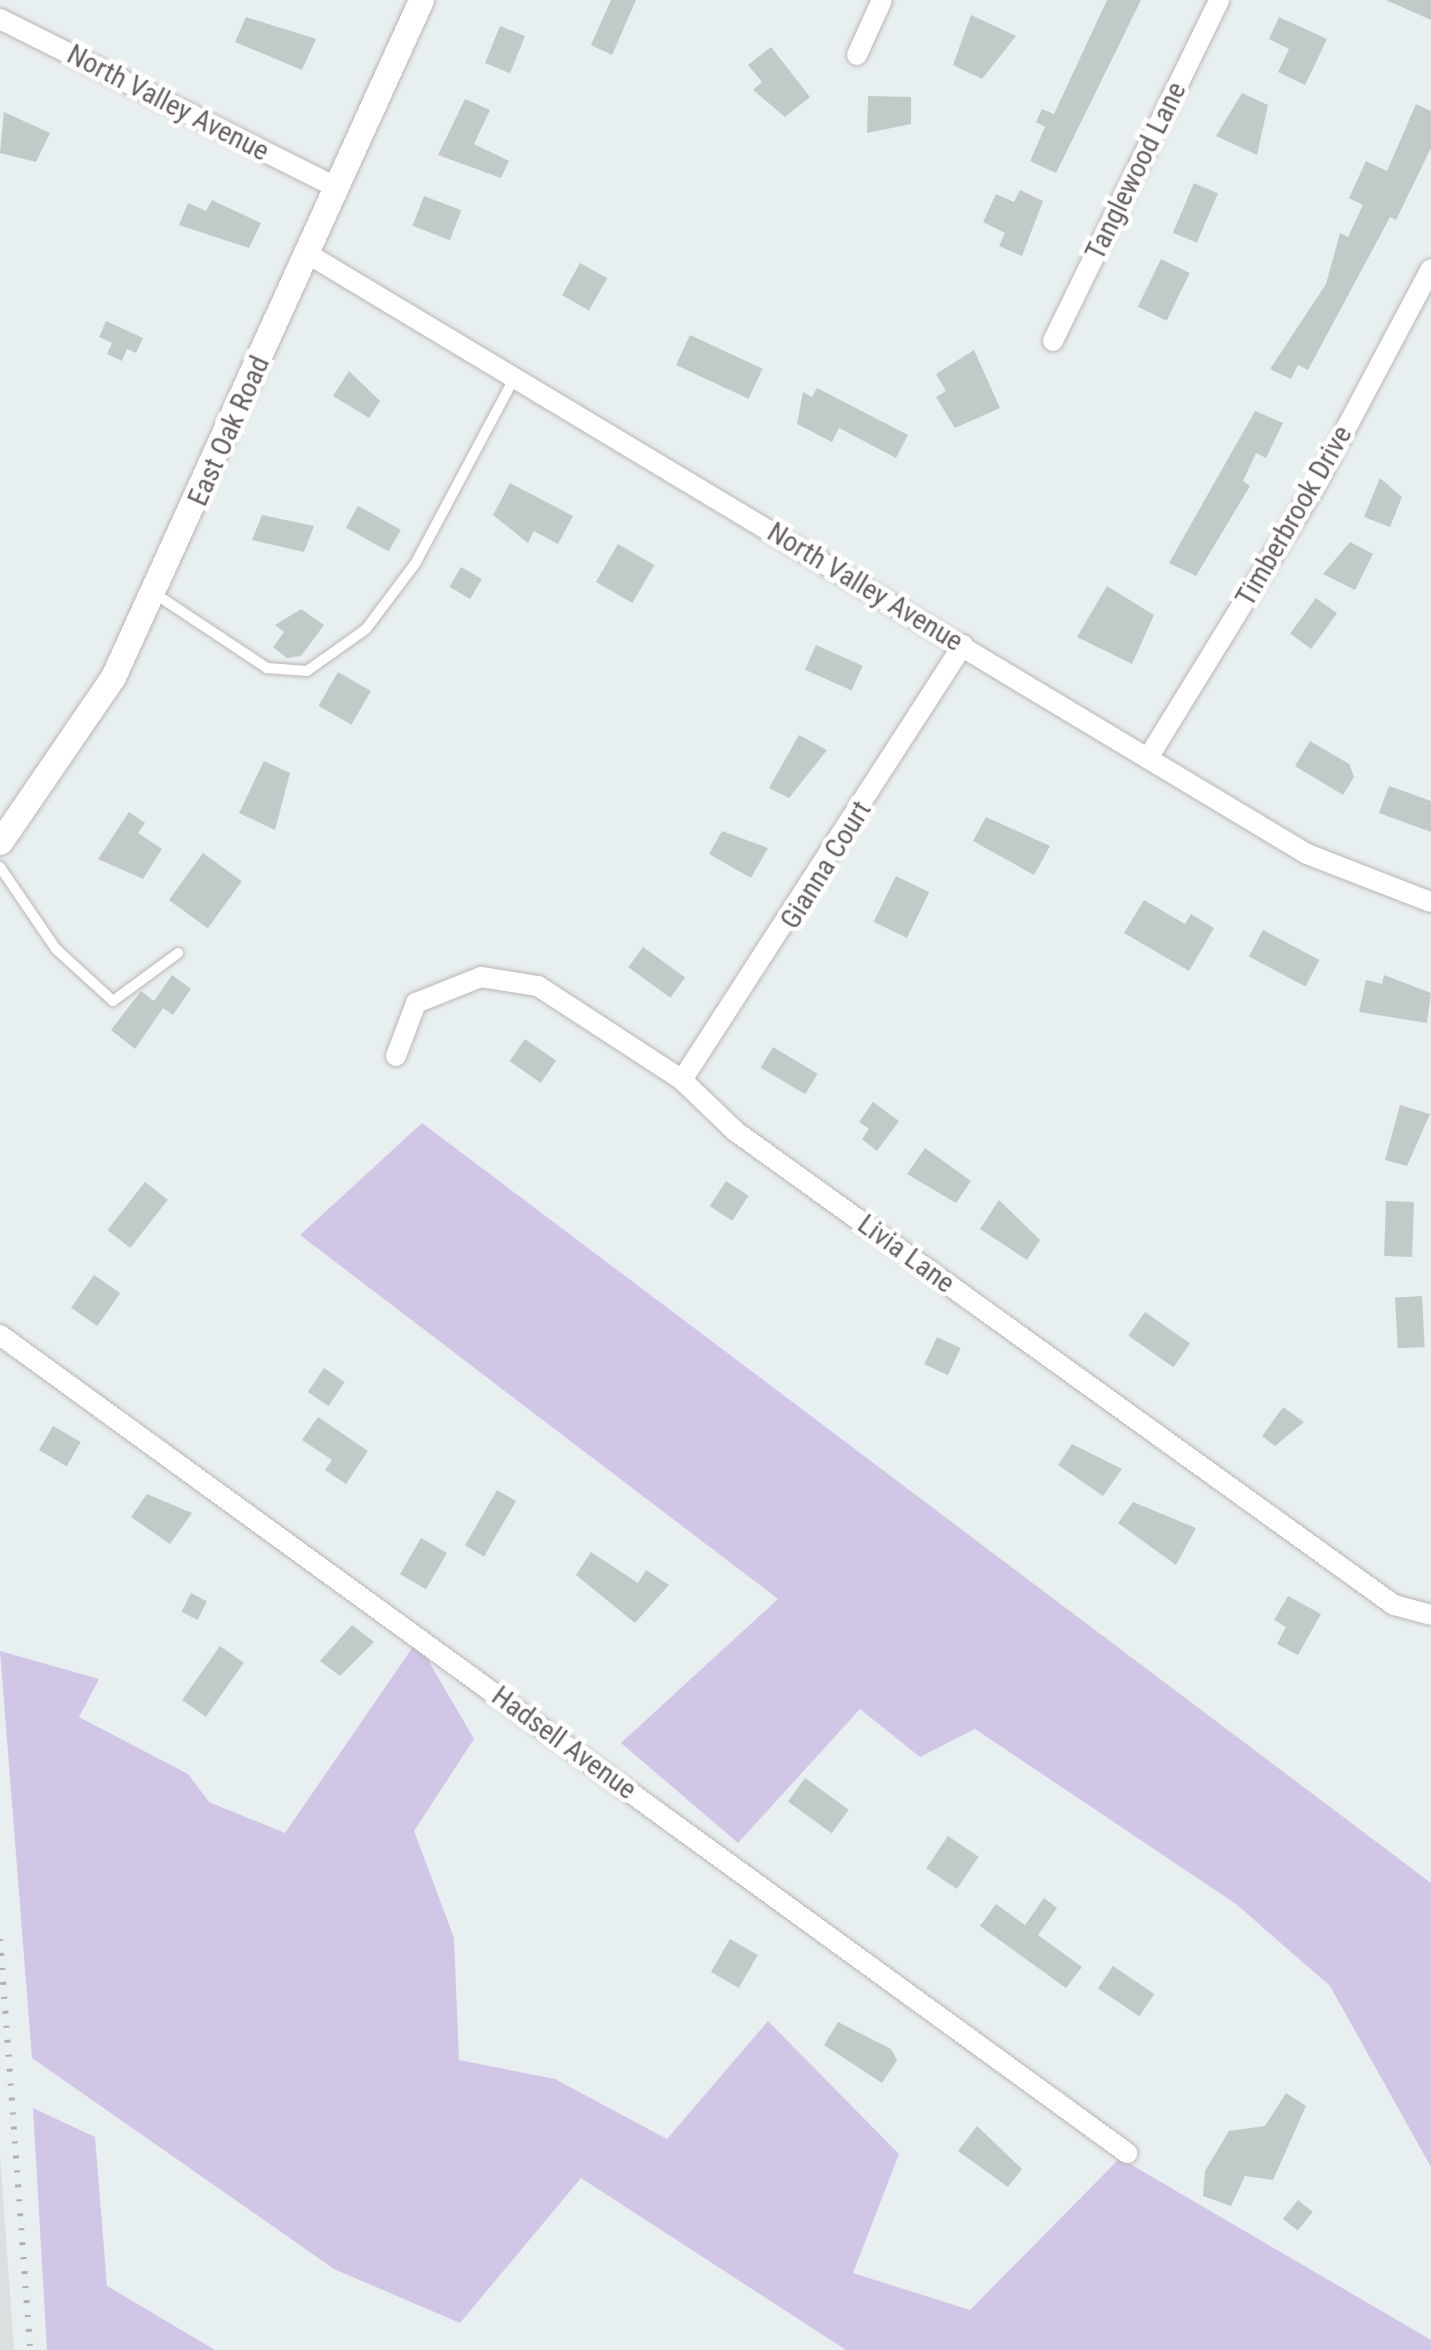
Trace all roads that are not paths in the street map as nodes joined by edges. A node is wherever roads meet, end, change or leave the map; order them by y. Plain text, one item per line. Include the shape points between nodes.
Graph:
1 (421, 0) edge
2 (882, 0) edge
3 (1218, 0) edge
4 (0, 19) edge
5 (857, 55) dead end
6 (337, 188) junction
7 (308, 254) junction
8 (1431, 269) edge
9 (1054, 342) dead end
10 (515, 378) junction
11 (154, 593) junction
12 (962, 645) junction
13 (1148, 758) junction
14 (0, 842) edge
15 (0, 867) edge
16 (1431, 902) edge
17 (178, 953) dead end
18 (396, 1056) dead end
19 (682, 1080) junction
20 (0, 1335) edge
21 (1431, 1616) edge
22 (1127, 2154) dead end

1 - 6 street, East Oak Road
2 - 5 street
3 - 9 street, Tanglewood Lane
4 - 6 street, North Valley Avenue
6 - 7 street, East Oak Road
7 - 10 street, North Valley Avenue
7 - 11 street, East Oak Road
8 - 13 street, Timberbrook Drive via 1317,482
10 - 11 lane via 414,564 366,629 307,671 267,668
10 - 12 street, North Valley Avenue
11 - 14 street, East Oak Road via 78,734
12 - 13 street, North Valley Avenue
12 - 19 street, Gianna Court
13 - 16 street, North Valley Avenue via 1336,870
15 - 17 lane via 56,949 113,1000
18 - 19 street, Livia Lane via 416,1003 481,977 538,986
19 - 21 street, Livia Lane via 735,1130 1394,1605
20 - 22 street, Hadsell Avenue

